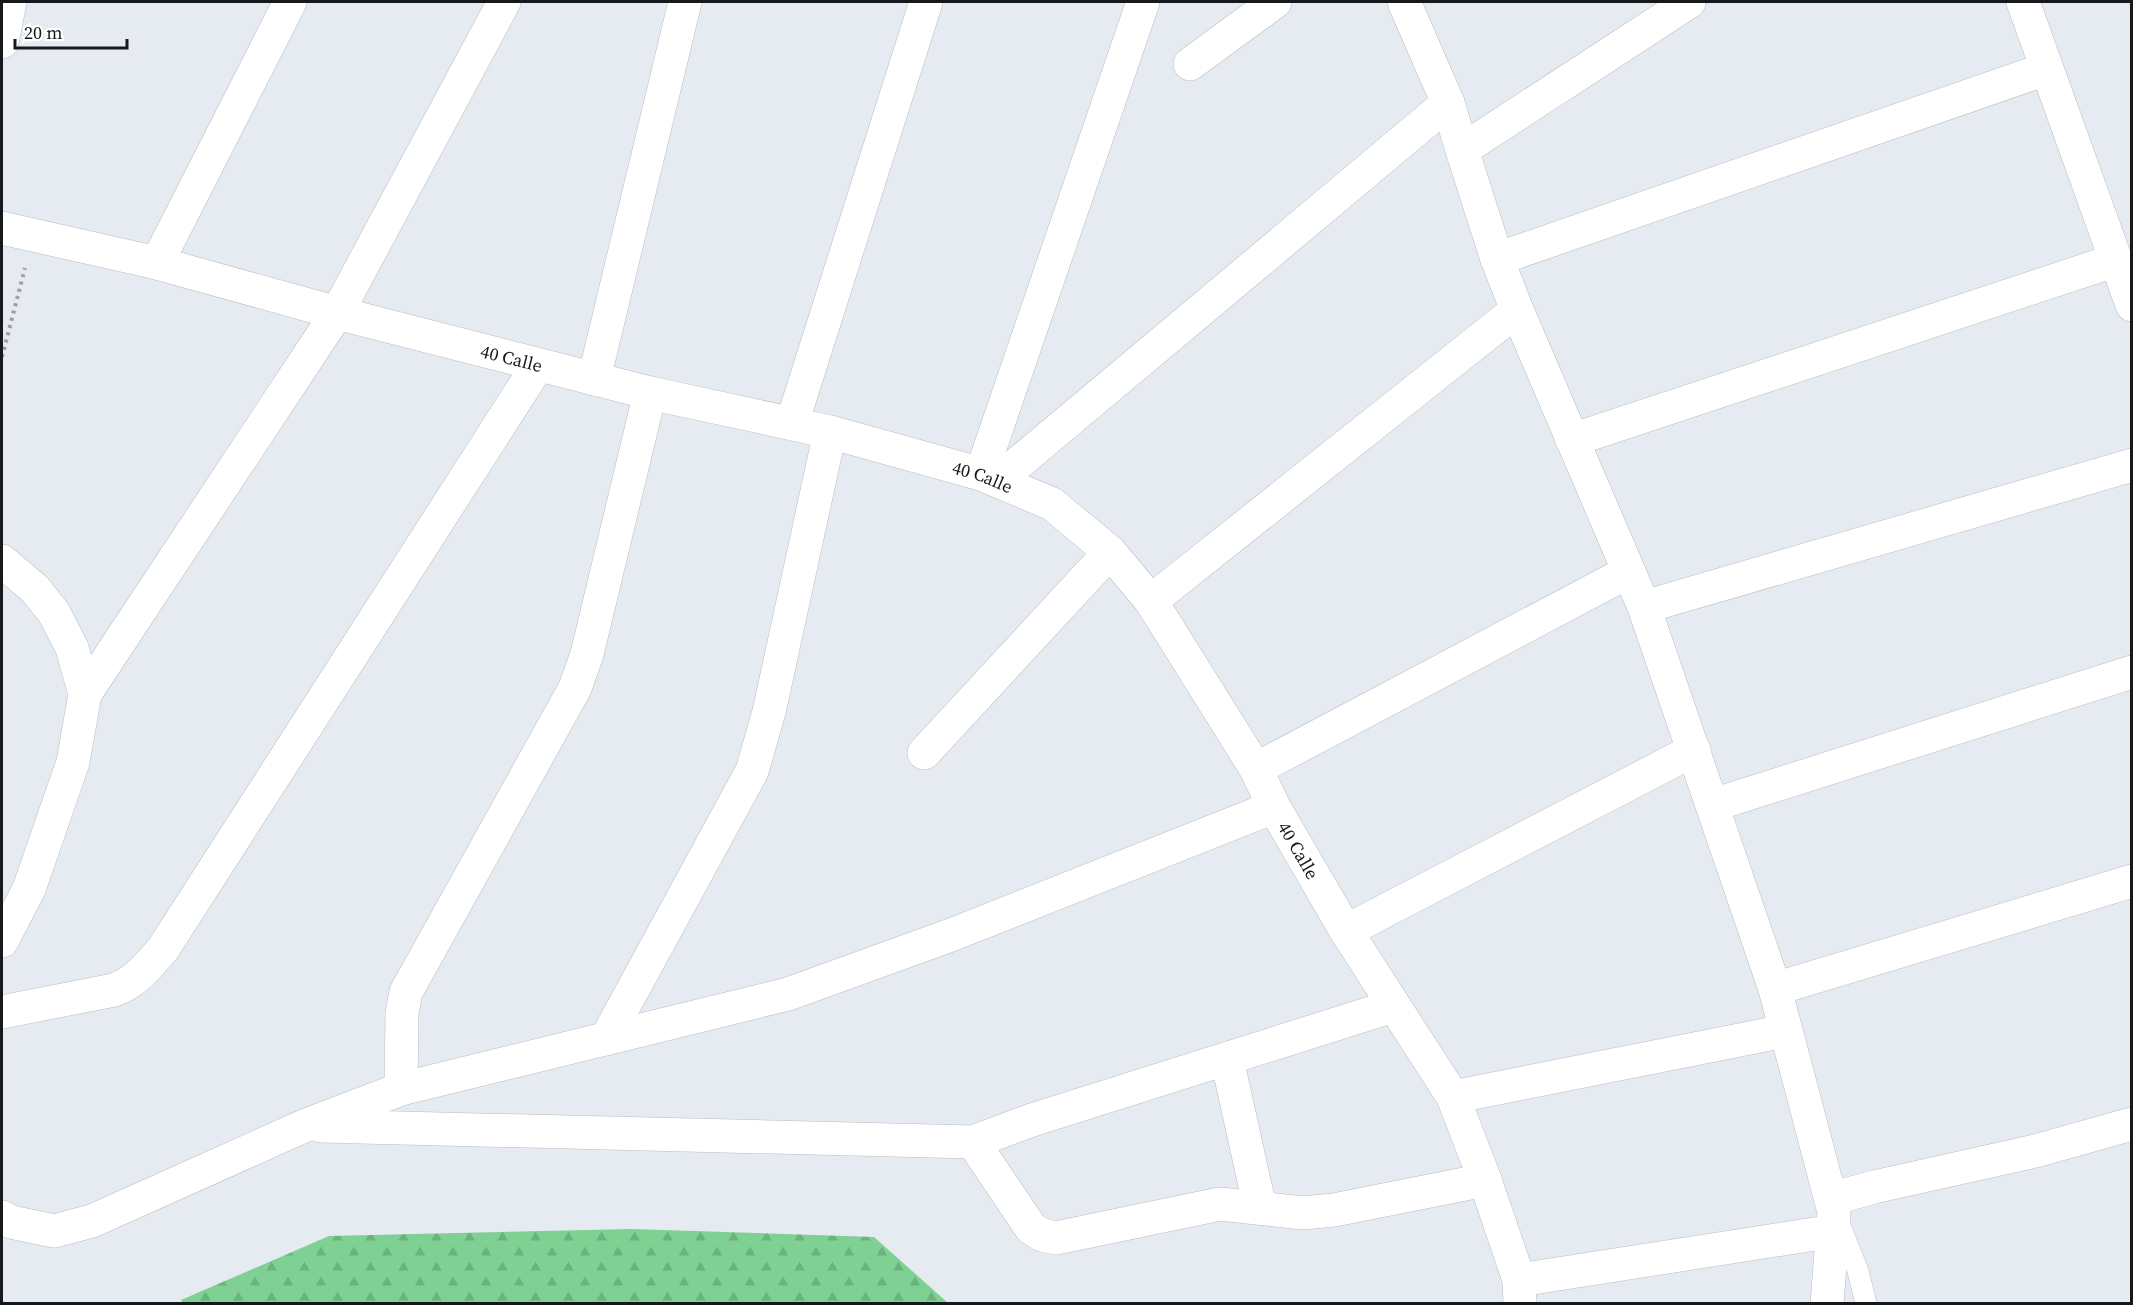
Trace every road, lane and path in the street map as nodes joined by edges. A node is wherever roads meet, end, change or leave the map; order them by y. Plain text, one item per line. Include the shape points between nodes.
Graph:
1 (10, 2) edge
2 (290, 2) edge
3 (504, 2) edge
4 (685, 2) edge
5 (926, 2) edge
6 (1143, 2) edge
7 (1275, 2) edge
8 (1404, 2) edge
9 (1689, 2) edge
10 (2023, 2) edge
11 (2, 42) edge
12 (1190, 64) dead end
13 (2046, 69) junction
14 (1448, 103) junction
15 (1462, 150) junction
16 (2, 228) edge
17 (33, 236) junction
18 (1497, 259) junction
19 (2115, 260) junction
20 (157, 263) junction
21 (2132, 305) edge
22 (1517, 310) junction
23 (337, 313) junction
24 (2, 357) edge
25 (538, 365) junction
26 (594, 379) junction
27 (650, 393) junction
28 (792, 423) junction
29 (830, 432) junction
30 (1572, 440) junction
31 (2132, 465) edge
32 (990, 477) junction
33 (1110, 552) junction
34 (2, 561) edge
35 (1628, 572) junction
36 (1151, 601) junction
37 (1644, 607) junction
38 (2132, 672) edge
39 (85, 694) junction
40 (1694, 750) junction
41 (924, 753) dead end
42 (1256, 769) junction
43 (1713, 805) junction
44 (1274, 807) junction
45 (2132, 881) edge
46 (1346, 931) junction
47 (2, 941) edge
48 (1775, 989) junction
49 (1393, 1006) junction
50 (2, 1012) edge
51 (1785, 1031) junction
52 (606, 1039) junction
53 (1227, 1059) junction
54 (401, 1089) junction
55 (1453, 1097) junction
56 (2132, 1124) edge
57 (304, 1126) junction
58 (974, 1142) junction
59 (1485, 1180) junction
60 (1260, 1208) junction
61 (1833, 1214) junction
62 (2, 1217) edge
63 (1519, 1292) edge
64 (1827, 1304) edge
65 (1866, 1304) edge

1 - 11 street
2 - 20 street
3 - 23 street
4 - 26 street
5 - 28 street
6 - 32 street
7 - 12 street
8 - 14 street
9 - 15 street
10 - 13 street
13 - 18 street
13 - 19 street
14 - 15 street
14 - 32 street
15 - 18 street
16 - 17 street, 40 Calle
17 - 20 street, 40 Calle
17 - 24 path
18 - 22 street
19 - 21 street
19 - 30 street
20 - 23 street, 40 Calle
22 - 30 street
22 - 36 street
23 - 25 street, 40 Calle
23 - 39 street
25 - 26 street, 40 Calle
25 - 50 street via 163,949 128,985
26 - 27 street, 40 Calle
27 - 28 street, 40 Calle
27 - 54 street via 587,654 575,688 406,992
28 - 29 street, 40 Calle
29 - 32 street, 40 Calle
29 - 52 street via 769,712 752,771
30 - 35 street
31 - 37 street
32 - 33 street, 40 Calle via 1052,504
33 - 36 street, 40 Calle
33 - 41 street
34 - 39 street via 35,589 54,613 72,648
35 - 37 street
35 - 42 street
36 - 42 street, 40 Calle
37 - 40 street
38 - 43 street
39 - 47 street via 74,762 29,889
40 - 43 street
40 - 46 street
42 - 44 street, 40 Calle
43 - 48 street
44 - 46 street, 40 Calle
44 - 52 street via 951,935 788,994
45 - 48 street
46 - 49 street, 40 Calle
48 - 51 street
49 - 53 street
49 - 55 street, 40 Calle
51 - 55 street
51 - 61 street
52 - 54 street
53 - 58 street
53 - 60 street
54 - 57 street
55 - 59 street, 40 Calle
56 - 61 street
57 - 58 street
57 - 62 street via 92,1221 54,1231
58 - 60 street via 1031,1228 1056,1239 1220,1204
59 - 60 street via 1334,1210 1303,1213
59 - 63 street, 40 Calle
61 - 63 street
61 - 64 street
61 - 65 lane via 1858,1271

